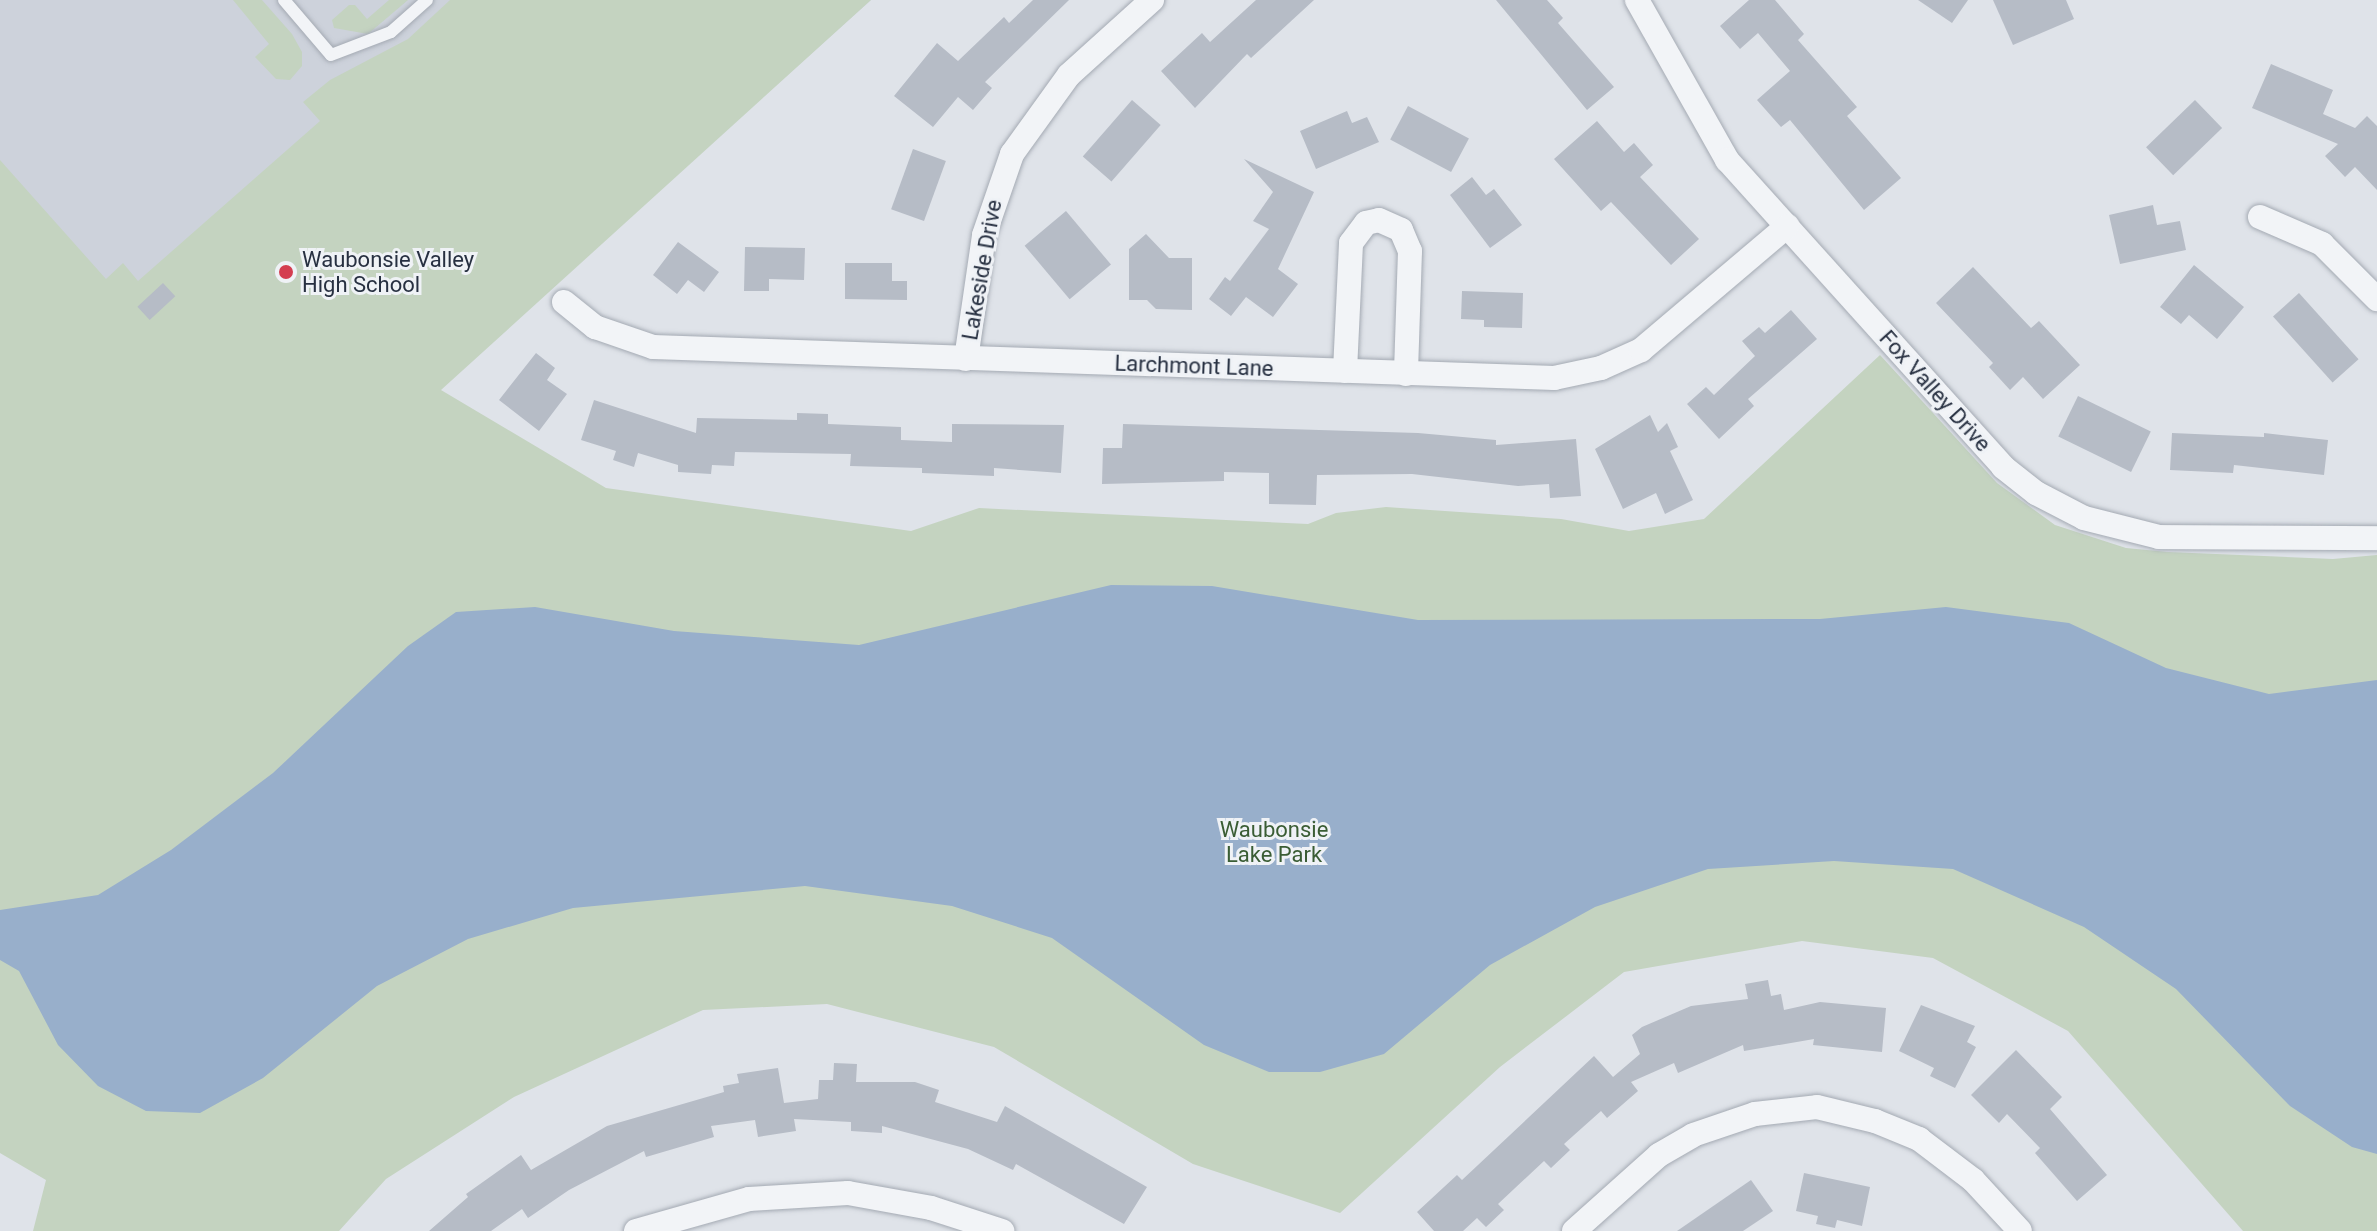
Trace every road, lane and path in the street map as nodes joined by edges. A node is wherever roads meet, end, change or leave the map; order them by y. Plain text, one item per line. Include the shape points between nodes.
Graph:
1 (284, 0) edge
2 (427, 0) edge
3 (1152, 0) edge
4 (1637, 0) edge
5 (2260, 217) dead end
6 (1787, 226) junction
7 (2377, 299) edge
8 (564, 302) dead end
9 (966, 359) junction
10 (1345, 371) junction
11 (1406, 374) junction
12 (2377, 538) edge
13 (636, 1231) edge
14 (1002, 1231) edge
15 (1574, 1231) edge
16 (2020, 1231) edge

1 - 2 lane via 331,55 391,32
3 - 9 street, Lakeside Drive via 1069,75 1012,154 984,235
4 - 6 street, Fox Valley Drive via 1713,142
5 - 7 street via 2322,244
6 - 11 street, Larchmont Lane via 1665,335 1619,361 1554,378
6 - 12 street, Fox Valley Drive via 2003,467 2066,511 2159,537
8 - 9 street, Larchmont Lane via 595,327 653,347
9 - 10 street, Larchmont Lane
10 - 11 street, Larchmont Lane
10 - 11 street via 1351,243 1366,223 1379,220 1401,230 1410,251
13 - 14 street via 749,1199 848,1193 931,1208
15 - 16 street via 1659,1155 1693,1135 1755,1114 1817,1107 1875,1121 1919,1139 1973,1180

